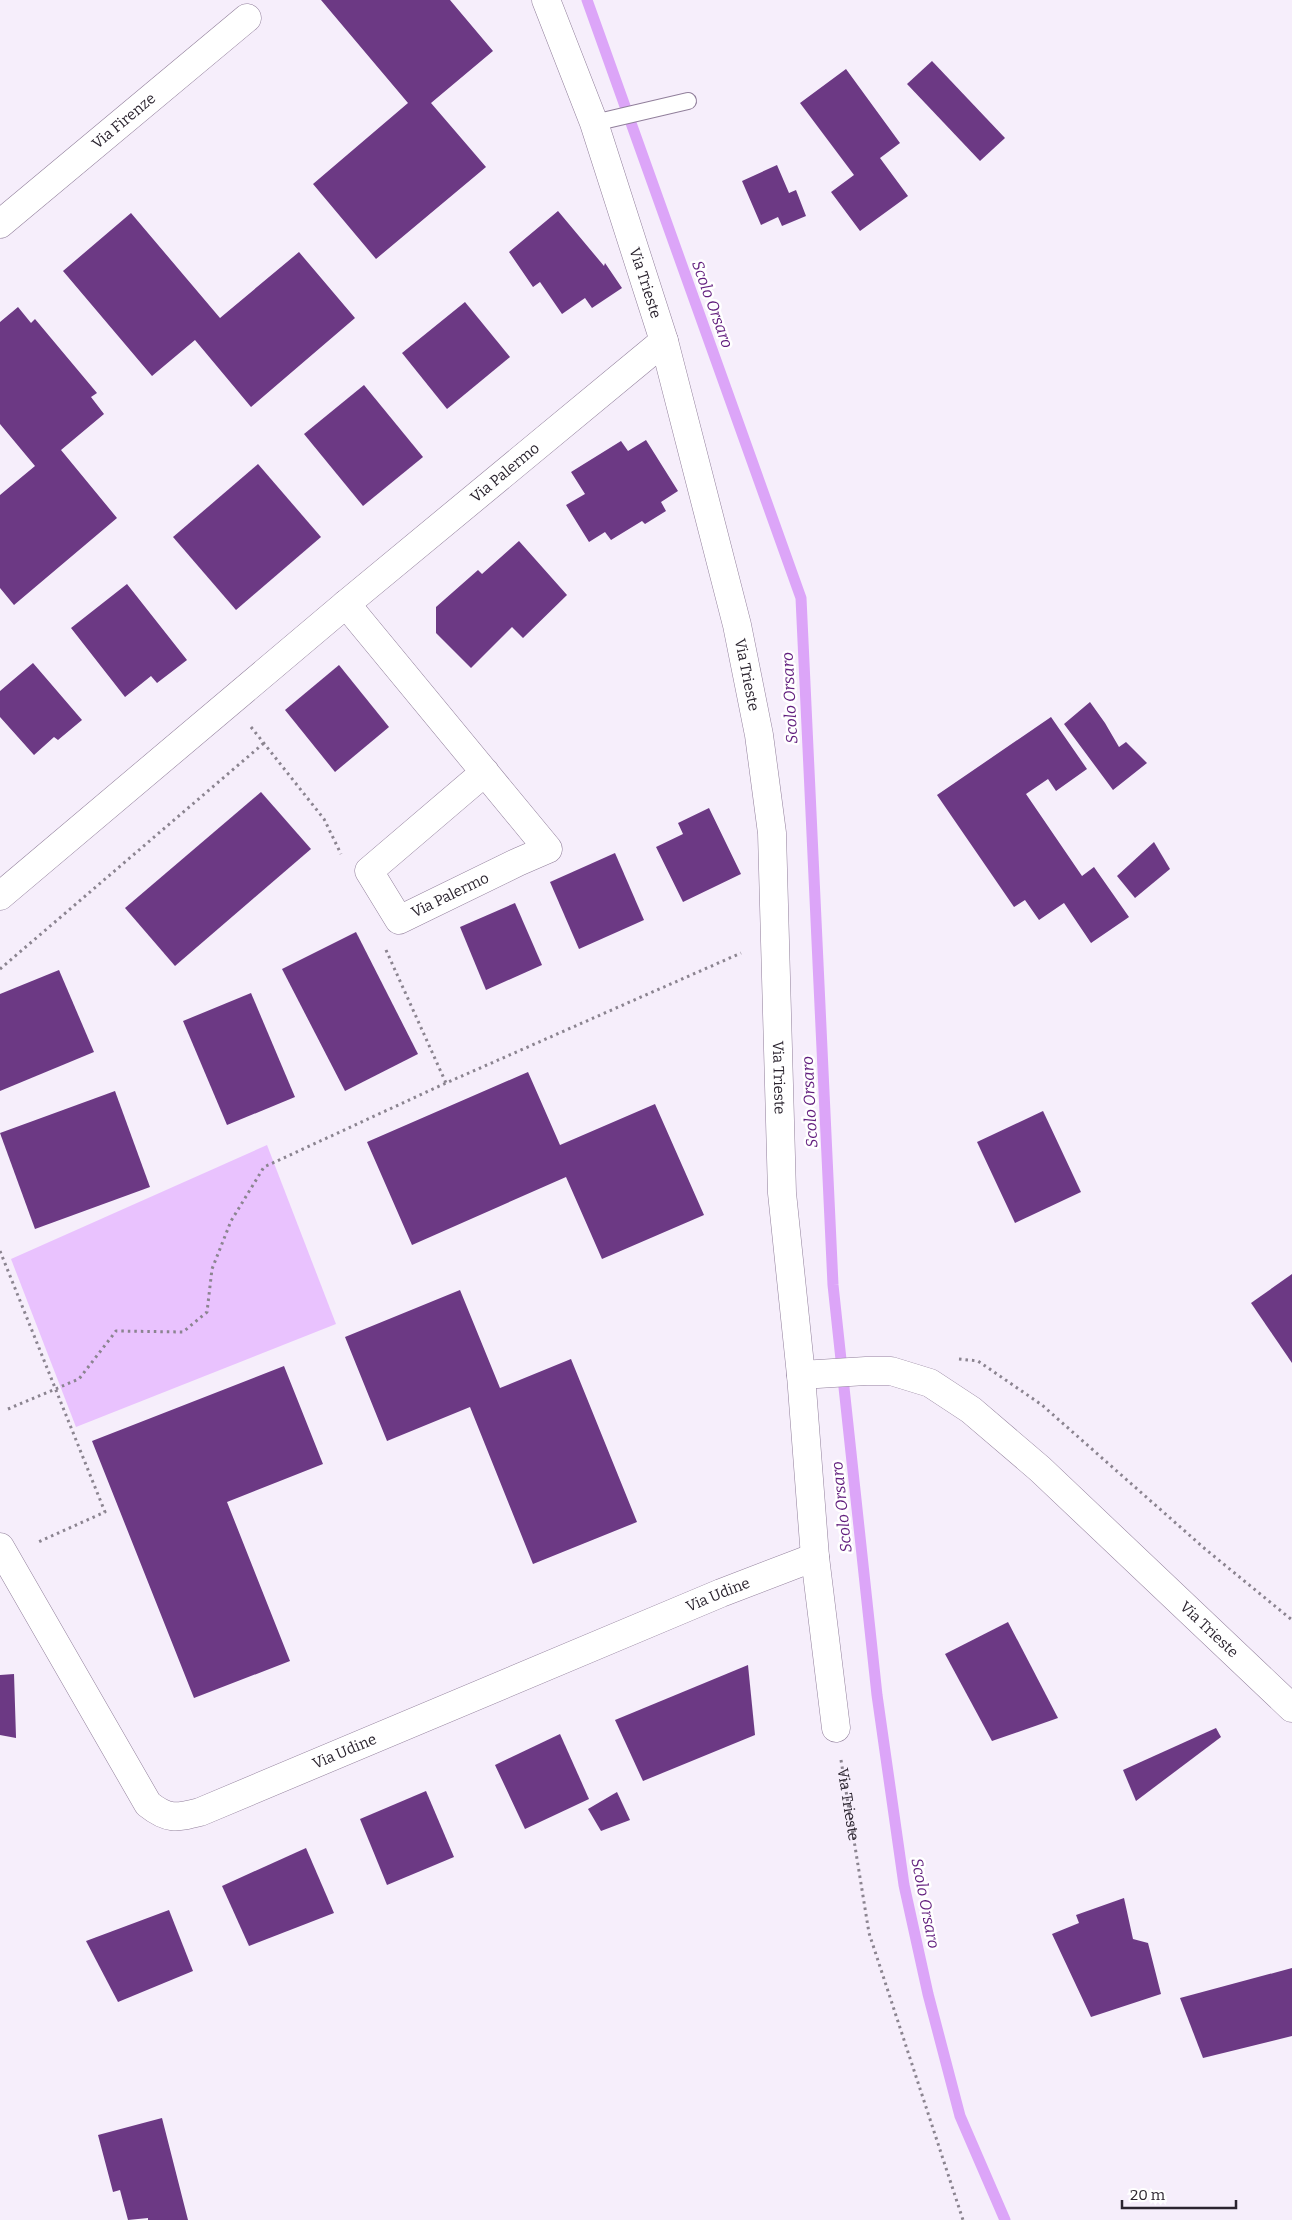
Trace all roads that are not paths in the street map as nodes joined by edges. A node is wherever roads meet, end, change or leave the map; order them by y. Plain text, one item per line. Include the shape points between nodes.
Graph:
1 (546, 0) edge
2 (246, 18) dead end
3 (688, 101) dead end
4 (606, 121) junction
5 (0, 224) edge
6 (664, 341) junction
7 (346, 604) junction
8 (485, 772) junction
9 (0, 896) edge
10 (813, 1375) junction
11 (0, 1547) edge
12 (815, 1557) junction
13 (1292, 1708) edge
14 (836, 1728) road end

1 - 4 street, Via Trieste
2 - 5 street, Via Firenze
3 - 4 lane
4 - 6 street, Via Trieste
6 - 7 street, Via Palermo
6 - 10 street, Via Trieste via 737,625 759,735 772,833 782,1193
7 - 8 street, Via Palermo
7 - 9 street, Via Palermo
8 - 8 street, Via Palermo via 369,871 399,920 548,849
10 - 12 street, Via Trieste
10 - 13 street, Via Trieste via 891,1371 930,1383 971,1410 1040,1468
11 - 12 street, Via Udine via 148,1804 160,1814 179,1817 200,1812 702,1601
12 - 14 street, Via Trieste

